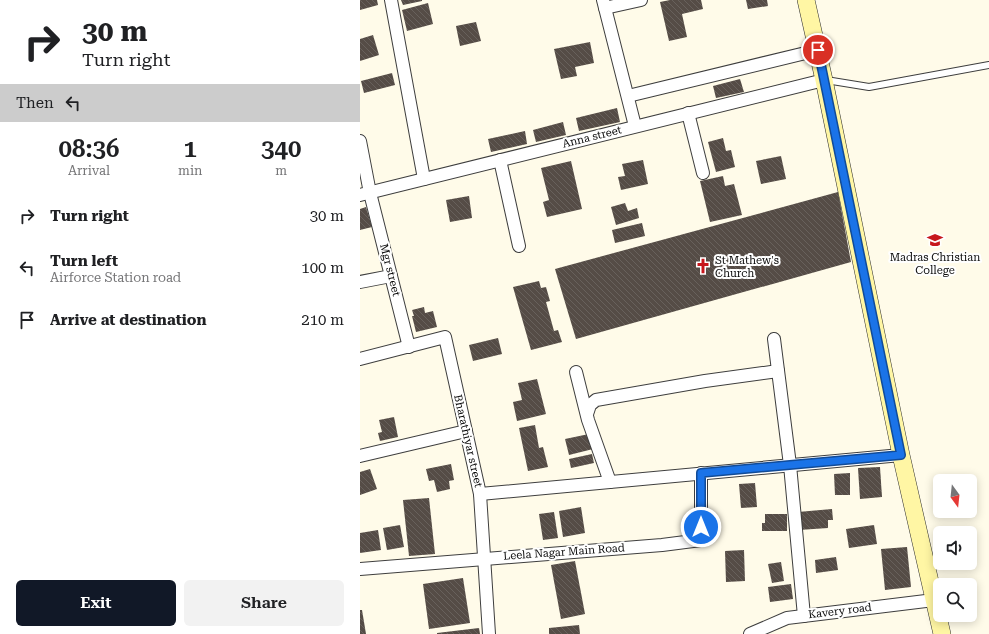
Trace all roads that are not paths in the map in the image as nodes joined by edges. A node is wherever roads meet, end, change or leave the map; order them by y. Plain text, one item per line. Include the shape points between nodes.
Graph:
1 (391, 0) edge
2 (641, 0) edge
3 (806, 0) edge
4 (604, 4) edge
5 (818, 50) junction
6 (989, 65) edge
7 (824, 80) junction
8 (628, 96) junction
9 (688, 113) junction
10 (635, 126) junction
11 (360, 141) edge
12 (500, 160) junction
13 (703, 173) dead end
14 (424, 179) junction
15 (365, 194) edge
16 (519, 246) dead end
17 (391, 276) junction
18 (360, 282) edge
19 (774, 339) dead end
20 (409, 347) junction
21 (360, 359) edge
22 (778, 370) junction
23 (576, 372) dead end
24 (587, 414) junction
25 (466, 431) junction
26 (901, 455) junction
27 (360, 456) edge
28 (790, 465) junction
29 (701, 473) junction
30 (610, 482) junction
31 (480, 494) junction
32 (484, 558) junction
33 (360, 569) edge
34 (933, 596) edge
35 (933, 600) edge
36 (804, 616) junction
37 (939, 622) edge
38 (489, 634) edge
39 (750, 634) edge
40 (942, 634) edge

1 - 14 street
2 - 4 street
3 - 5 street
4 - 8 street
5 - 7 street
5 - 8 street
6 - 7 lane via 869,87
7 - 9 street, Anna street
7 - 26 street
8 - 10 street
9 - 10 street, Anna street
9 - 13 street
10 - 12 street, Anna street
11 - 15 street, Mgr street
12 - 14 street, Anna street
12 - 16 street
14 - 15 street, Anna street
15 - 17 street, Mgr street
17 - 18 street
17 - 20 street, Mgr street
19 - 22 street
20 - 21 street, Bharathiyar street
20 - 25 street, Bharathiyar street via 445,337
22 - 24 street via 596,400 590,405
22 - 28 street
23 - 24 street
24 - 30 street
25 - 27 street
25 - 31 street, Bharathiyar street
26 - 28 street
26 - 34 street
28 - 29 street
28 - 36 street
29 - 30 street
29 - 32 street, Leela Nagar Main Road via 701,540
30 - 31 street
31 - 32 street, Bharathiyar street
32 - 33 street, Leela Nagar Main Road
32 - 38 street, Bharathiyar street
35 - 36 street, Kavery road
36 - 39 street, Kavery road via 787,618
37 - 40 street

